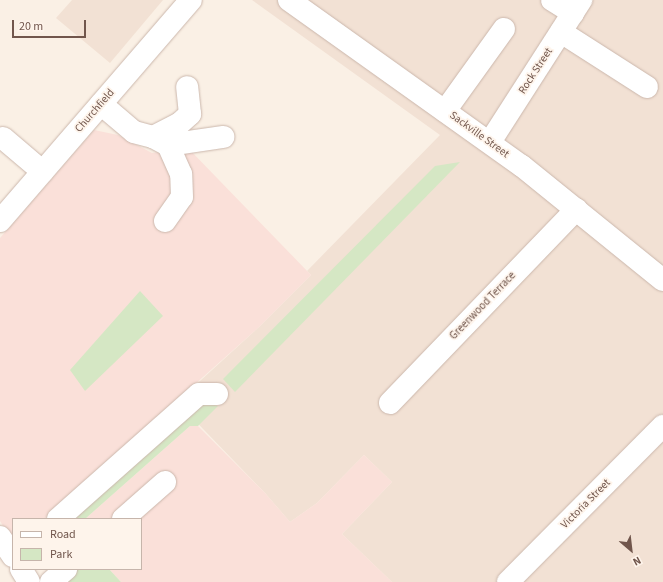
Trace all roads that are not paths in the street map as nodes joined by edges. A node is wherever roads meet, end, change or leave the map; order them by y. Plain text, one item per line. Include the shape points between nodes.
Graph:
1 (191, 0) edge
2 (289, 0) edge
3 (552, 0) edge
4 (577, 7) edge
5 (504, 29) dead end
6 (561, 32) junction
7 (187, 87) dead end
8 (647, 87) dead end
9 (101, 104) junction
10 (445, 111) junction
11 (223, 137) dead end
12 (3, 138) dead end
13 (160, 141) junction
14 (490, 142) junction
15 (42, 172) junction
16 (577, 209) junction
17 (0, 221) edge
18 (165, 221) dead end
19 (663, 279) edge
20 (217, 394) dead end
21 (390, 403) dead end
22 (663, 426) edge
23 (165, 482) dead end
24 (59, 518) edge
25 (123, 518) edge
26 (0, 536) edge
27 (12, 554) edge
28 (12, 556) edge
29 (0, 562) edge
30 (22, 570) edge
31 (65, 570) edge
32 (29, 582) edge
33 (51, 582) edge
34 (508, 582) edge

1 - 9 street, Churchfield
2 - 10 street, Sackville Street
3 - 4 street
4 - 6 street, Rock Street
5 - 10 street
6 - 8 street
6 - 14 street, Rock Street
7 - 13 street via 190,114
9 - 13 street via 134,132
9 - 15 street, Churchfield
10 - 14 street, Sackville Street
11 - 13 street
12 - 15 street
13 - 18 street via 181,174 182,197
14 - 16 street, Sackville Street
15 - 17 street, Churchfield
16 - 19 street, Sackville Street
16 - 21 street, Greenwood Terrace
20 - 24 street via 199,394
22 - 34 street, Victoria Street
23 - 25 street
26 - 27 street
28 - 29 street
30 - 32 street
31 - 33 street

